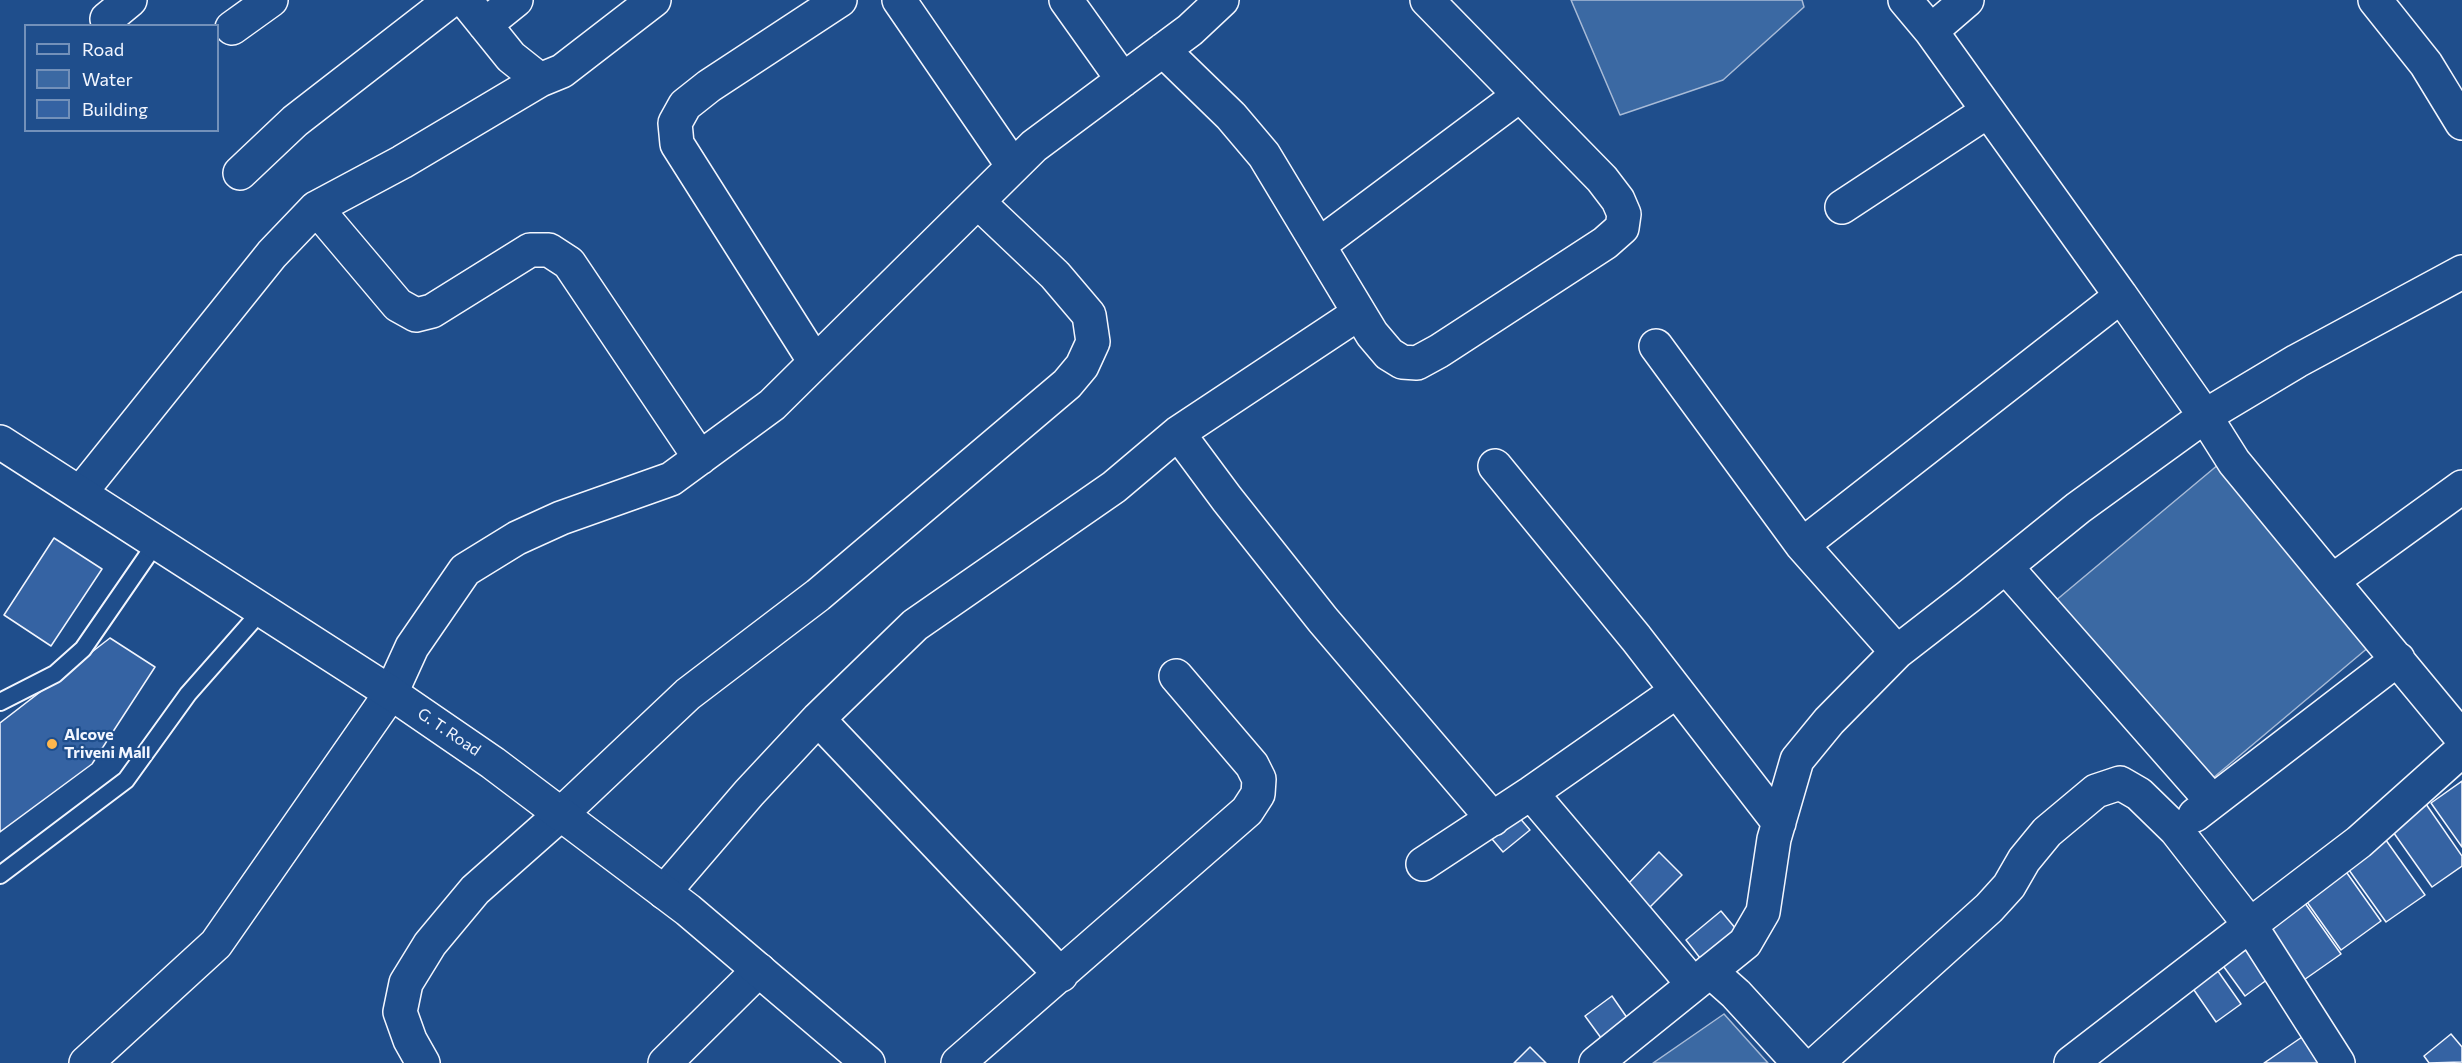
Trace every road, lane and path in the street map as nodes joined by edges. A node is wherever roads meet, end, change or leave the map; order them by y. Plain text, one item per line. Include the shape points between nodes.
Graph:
1 (271, 0) edge
2 (451, 0) edge
3 (465, 0) edge
4 (516, 0) edge
5 (654, 0) edge
6 (840, 0) edge
7 (899, 0) edge
8 (1066, 0) edge
9 (1222, 0) edge
10 (1427, 0) edge
11 (1905, 0) edge
12 (1967, 0) edge
13 (2375, 0) edge
14 (485, 26) junction
15 (232, 28) dead end
16 (1931, 31) junction
17 (1164, 50) junction
18 (540, 80) junction
19 (1123, 80) junction
20 (1520, 94) junction
21 (1988, 111) junction
22 (2462, 123) edge
23 (1013, 166) junction
24 (240, 173) dead end
25 (978, 202) junction
26 (1842, 207) dead end
27 (316, 208) junction
28 (1319, 245) junction
29 (2462, 272) edge
30 (2121, 296) junction
31 (1359, 313) junction
32 (1656, 346) dead end
33 (815, 362) junction
34 (2205, 416) junction
35 (1178, 433) junction
36 (1, 444) edge
37 (700, 458) junction
38 (1495, 466) dead end
39 (2462, 487) edge
40 (80, 493) junction
41 (156, 543) junction
42 (1802, 545) junction
43 (2006, 567) junction
44 (2332, 580) junction
45 (262, 610) junction
46 (1897, 652) junction
47 (2398, 659) junction
48 (1176, 676) dead end
49 (1677, 691) junction
50 (391, 693) junction
51 (0, 702) edge
52 (818, 719) junction
53 (2458, 754) edge
54 (1531, 793) junction
55 (2212, 801) junction
56 (561, 814) junction
57 (1493, 819) junction
58 (1779, 823) junction
59 (2176, 830) junction
60 (1423, 864) dead end
61 (0, 875) edge
62 (664, 892) junction
63 (2250, 925) junction
64 (759, 970) junction
65 (1061, 975) junction
66 (1701, 978) junction
67 (86, 1063) edge
68 (423, 1063) edge
69 (665, 1063) edge
70 (868, 1063) edge
71 (958, 1063) edge
72 (1596, 1063) edge
73 (1799, 1063) edge
74 (1816, 1063) edge
75 (2071, 1063) edge
76 (2338, 1063) edge

1 - 15 street
2 - 24 street via 295,121
3 - 14 street
4 - 14 street
5 - 18 street via 562,71
6 - 33 street via 708,86 685,105 675,123 677,144
7 - 23 street
8 - 19 street
9 - 17 street
10 - 20 street
11 - 16 street
12 - 16 street
13 - 22 street via 2426,64
14 - 18 street via 511,57
16 - 21 street
17 - 19 street
17 - 28 street via 1264,155
18 - 27 street
19 - 23 street
20 - 28 street
20 - 31 street via 1618,200 1624,214 1622,228 1605,243 1417,363 1402,362 1389,354
21 - 26 street
21 - 30 street
23 - 25 street
25 - 33 street
25 - 56 street via 1055,275 1089,315 1093,342 1082,366 1067,384 827,588 688,694
27 - 37 street via 398,305 416,315 432,311 530,250 549,250 569,263
27 - 40 street via 272,254
28 - 31 street
29 - 34 street via 2296,361
30 - 34 street
30 - 42 street
31 - 35 street
32 - 42 street
33 - 37 street via 771,405
34 - 43 street via 2078,508
34 - 44 street via 2234,462
35 - 52 street via 1114,487 915,625
35 - 57 street via 1323,620
36 - 40 street, G. T. Road
37 - 50 street via 671,479 517,538 465,570 412,647
38 - 49 street
39 - 44 street
40 - 41 street, G. T. Road
41 - 45 street, G. T. Road
41 - 51 lane via 82,649 55,674
42 - 46 street
43 - 46 street
43 - 55 street
44 - 47 street
45 - 50 street, G. T. Road
45 - 61 lane via 188,694 126,780
46 - 58 street via 1797,760
47 - 53 street
47 - 55 street
48 - 65 street via 1252,765 1259,779 1258,794 1247,811
49 - 54 street
49 - 58 street
50 - 56 street, G. T. Road
50 - 67 street via 216,944
52 - 62 street
52 - 65 street
53 - 63 street via 2359,842
54 - 57 street
54 - 66 street
55 - 59 street
56 - 62 street, G. T. Road
56 - 68 street via 475,890 430,944 406,983 400,1012
57 - 60 street
58 - 66 street via 1763,912 1745,943
59 - 63 street
59 - 74 street via 2139,794 2120,783 2096,791 2047,832 2024,860 2010,886 1989,908
62 - 64 street, G. T. Road
63 - 75 street
63 - 76 street
64 - 69 street
64 - 70 street, G. T. Road
65 - 71 street
66 - 72 street
66 - 73 street via 1737,994

